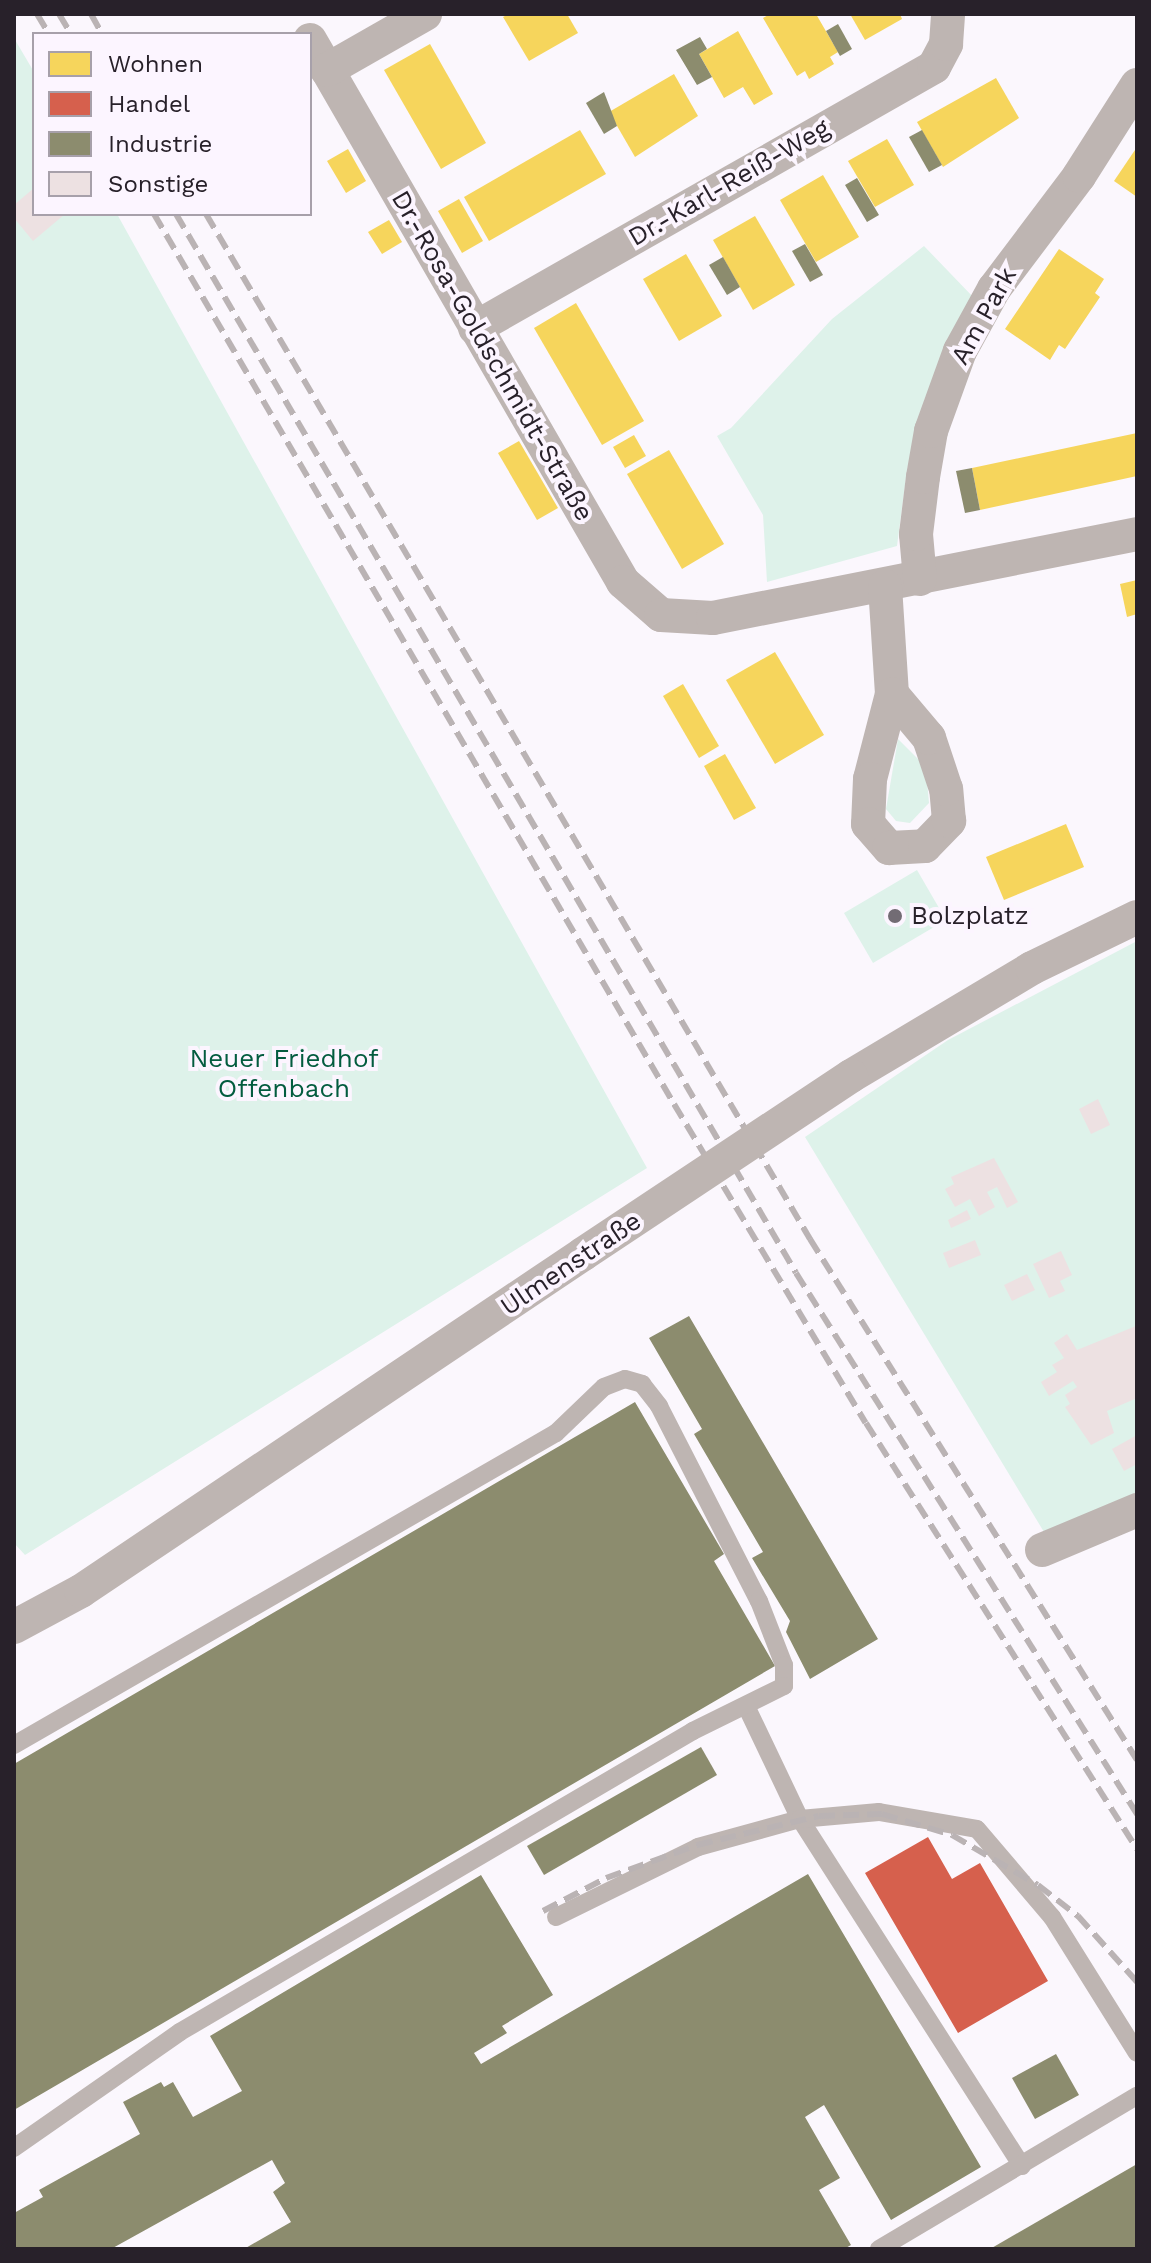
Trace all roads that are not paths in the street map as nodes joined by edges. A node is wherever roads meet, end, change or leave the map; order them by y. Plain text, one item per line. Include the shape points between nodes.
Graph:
1 (296, 14) edge
2 (425, 14) edge
3 (948, 14) edge
4 (306, 32) edge
5 (312, 44) edge
6 (327, 70) junction
7 (1137, 85) edge
8 (475, 328) junction
9 (1137, 534) edge
10 (920, 579) junction
11 (885, 586) junction
12 (892, 694) dead end
13 (1137, 917) edge
14 (1137, 1510) edge
15 (1042, 1550) dead end
16 (14, 1627) edge
17 (747, 1708) junction
18 (14, 1745) edge
19 (800, 1819) junction
20 (556, 1917) dead end
21 (1137, 2053) edge
22 (1137, 2096) edge
23 (14, 2148) edge
24 (1022, 2166) junction
25 (879, 2249) edge

1 - 4 street
2 - 6 street
3 - 8 street, Dr.-Karl-Reiß-Weg via 946,44 934,67
5 - 6 street, Dr.-Rosa-Goldschmidt-Straße
6 - 8 street, Dr.-Rosa-Goldschmidt-Straße
7 - 10 street, Am Park via 1079,176 994,289 960,351 931,431 916,534
8 - 11 street, Dr.-Rosa-Goldschmidt-Straße via 623,582 661,615 713,618
9 - 10 street, Dr.-Rosa-Goldschmidt-Straße
10 - 11 street, Dr.-Rosa-Goldschmidt-Straße
11 - 12 street
13 - 16 street, Ulmenstraße, bridge via 1032,968 851,1076 81,1591
14 - 15 street
17 - 18 lane via 784,1686 784,1665 759,1601 659,1406 642,1384 625,1379 604,1387 556,1433
17 - 19 lane
17 - 23 lane via 693,1731 180,2032
19 - 20 lane via 698,1847
19 - 21 lane via 879,1812 977,1829 1052,1917
19 - 24 lane
22 - 24 lane
24 - 25 lane

